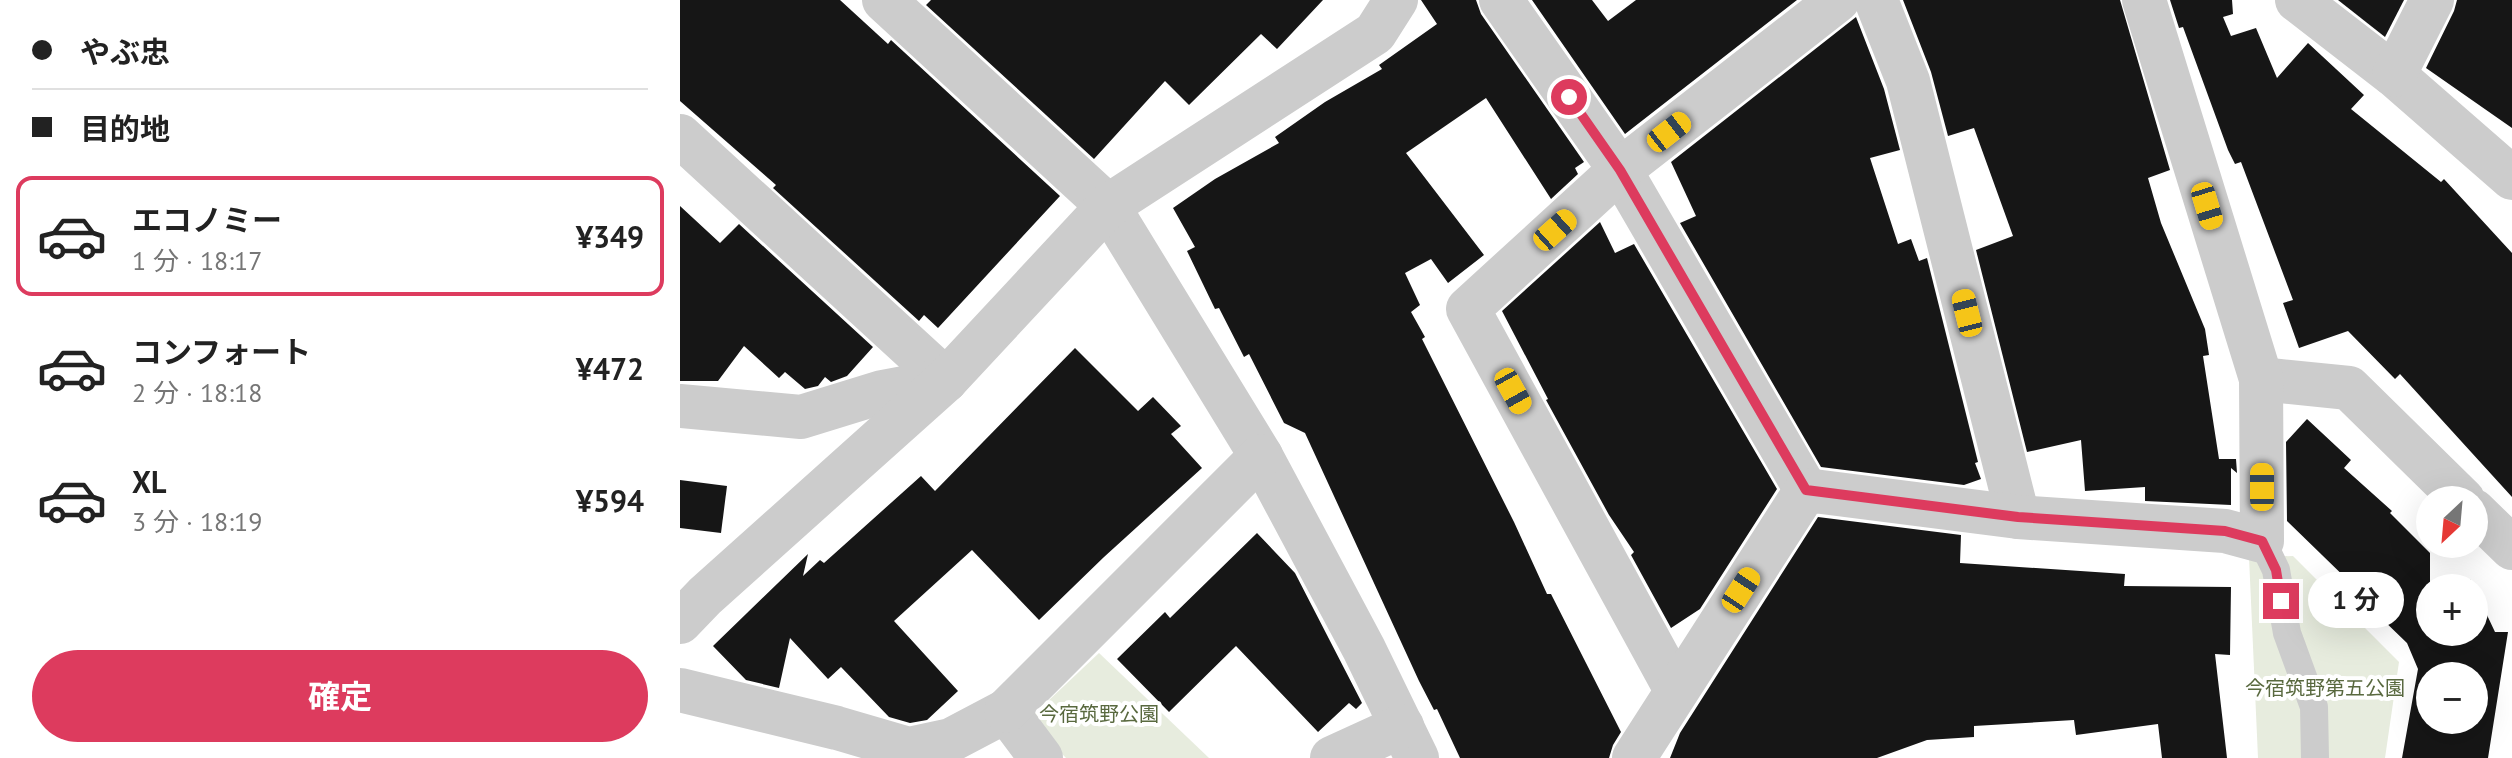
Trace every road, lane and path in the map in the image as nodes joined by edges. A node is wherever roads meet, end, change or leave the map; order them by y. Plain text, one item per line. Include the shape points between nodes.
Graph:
1 (884, 0) edge
2 (1396, 0) edge
3 (1501, 0) edge
4 (1838, 0) edge
5 (1876, 0) edge
6 (2144, 0) edge
7 (2297, 0) edge
8 (2432, 0) edge
9 (2394, 75) junction
10 (680, 136) edge
11 (1620, 170) junction
12 (2512, 178) edge
13 (1108, 206) junction
14 (2261, 379) junction
15 (946, 380) junction
16 (680, 406) edge
17 (1261, 456) junction
18 (2449, 486) edge
19 (1806, 490) junction
20 (2018, 517) junction
21 (2488, 525) edge
22 (2262, 541) junction
23 (2512, 548) edge
24 (680, 622) edge
25 (680, 690) edge
26 (1676, 690) junction
27 (1006, 711) junction
28 (1409, 742) edge
29 (1041, 758) edge
30 (1332, 758) edge
31 (1634, 758) edge
32 (2315, 758) edge

1 - 13 street
2 - 13 street via 1375,33
3 - 11 street
4 - 11 street
5 - 20 street via 1908,81
6 - 14 street
7 - 9 street
8 - 9 street
9 - 12 street
10 - 15 street
11 - 19 street
11 - 26 street via 1468,309
13 - 15 street
13 - 17 street
14 - 18 street via 2349,388
14 - 22 street
15 - 16 street via 882,392 801,417
15 - 24 street
17 - 27 street
17 - 28 street
19 - 20 street
19 - 26 street
20 - 22 street via 2225,531
21 - 23 street
22 - 32 lane via 2276,570 2287,633 2314,707
25 - 27 street via 909,749 951,740
26 - 31 street
27 - 29 street
28 - 30 street

